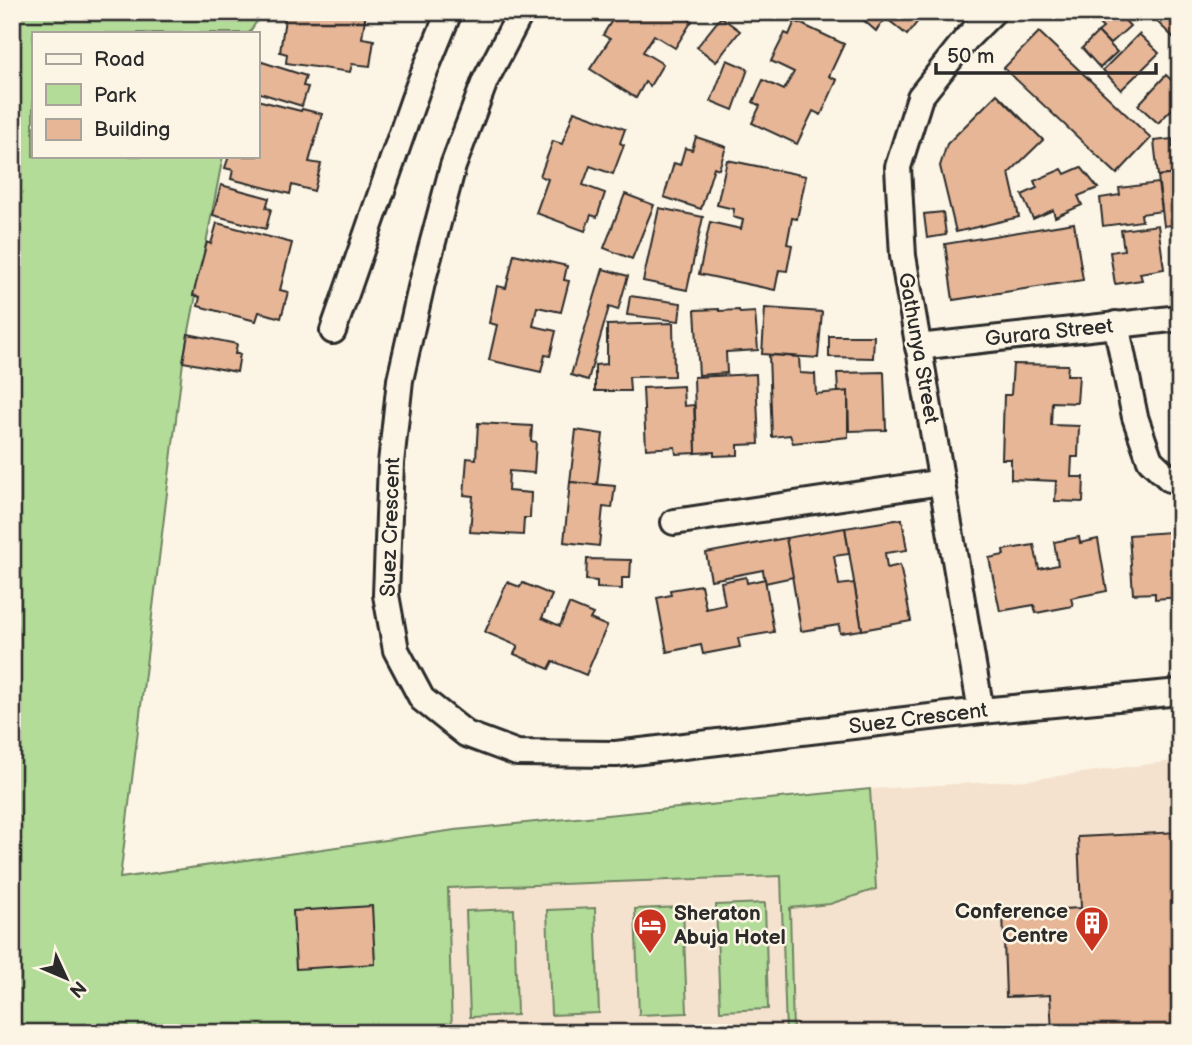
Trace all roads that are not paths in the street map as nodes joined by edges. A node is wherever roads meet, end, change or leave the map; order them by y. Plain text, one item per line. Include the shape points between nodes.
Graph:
1 (449, 12) edge
2 (521, 12) edge
3 (993, 12) edge
4 (1180, 318) edge
5 (1116, 324) junction
6 (333, 331) dead end
7 (918, 347) junction
8 (1180, 481) edge
9 (942, 482) junction
10 (674, 522) dead end
11 (1180, 692) edge
12 (981, 711) junction

1 - 6 street
2 - 12 street, Suez Crescent via 485,81 453,166 400,380 391,463 386,595 396,650 422,699 466,734 517,753 616,754
3 - 7 street, Gathunya Street via 920,97 898,167 903,256
4 - 5 street, Gurara Street
5 - 7 street, Gurara Street
5 - 8 street via 1135,417 1150,460 1170,479
7 - 9 street, Gathunya Street
9 - 10 street
9 - 12 street, Gathunya Street
11 - 12 street, Suez Crescent

